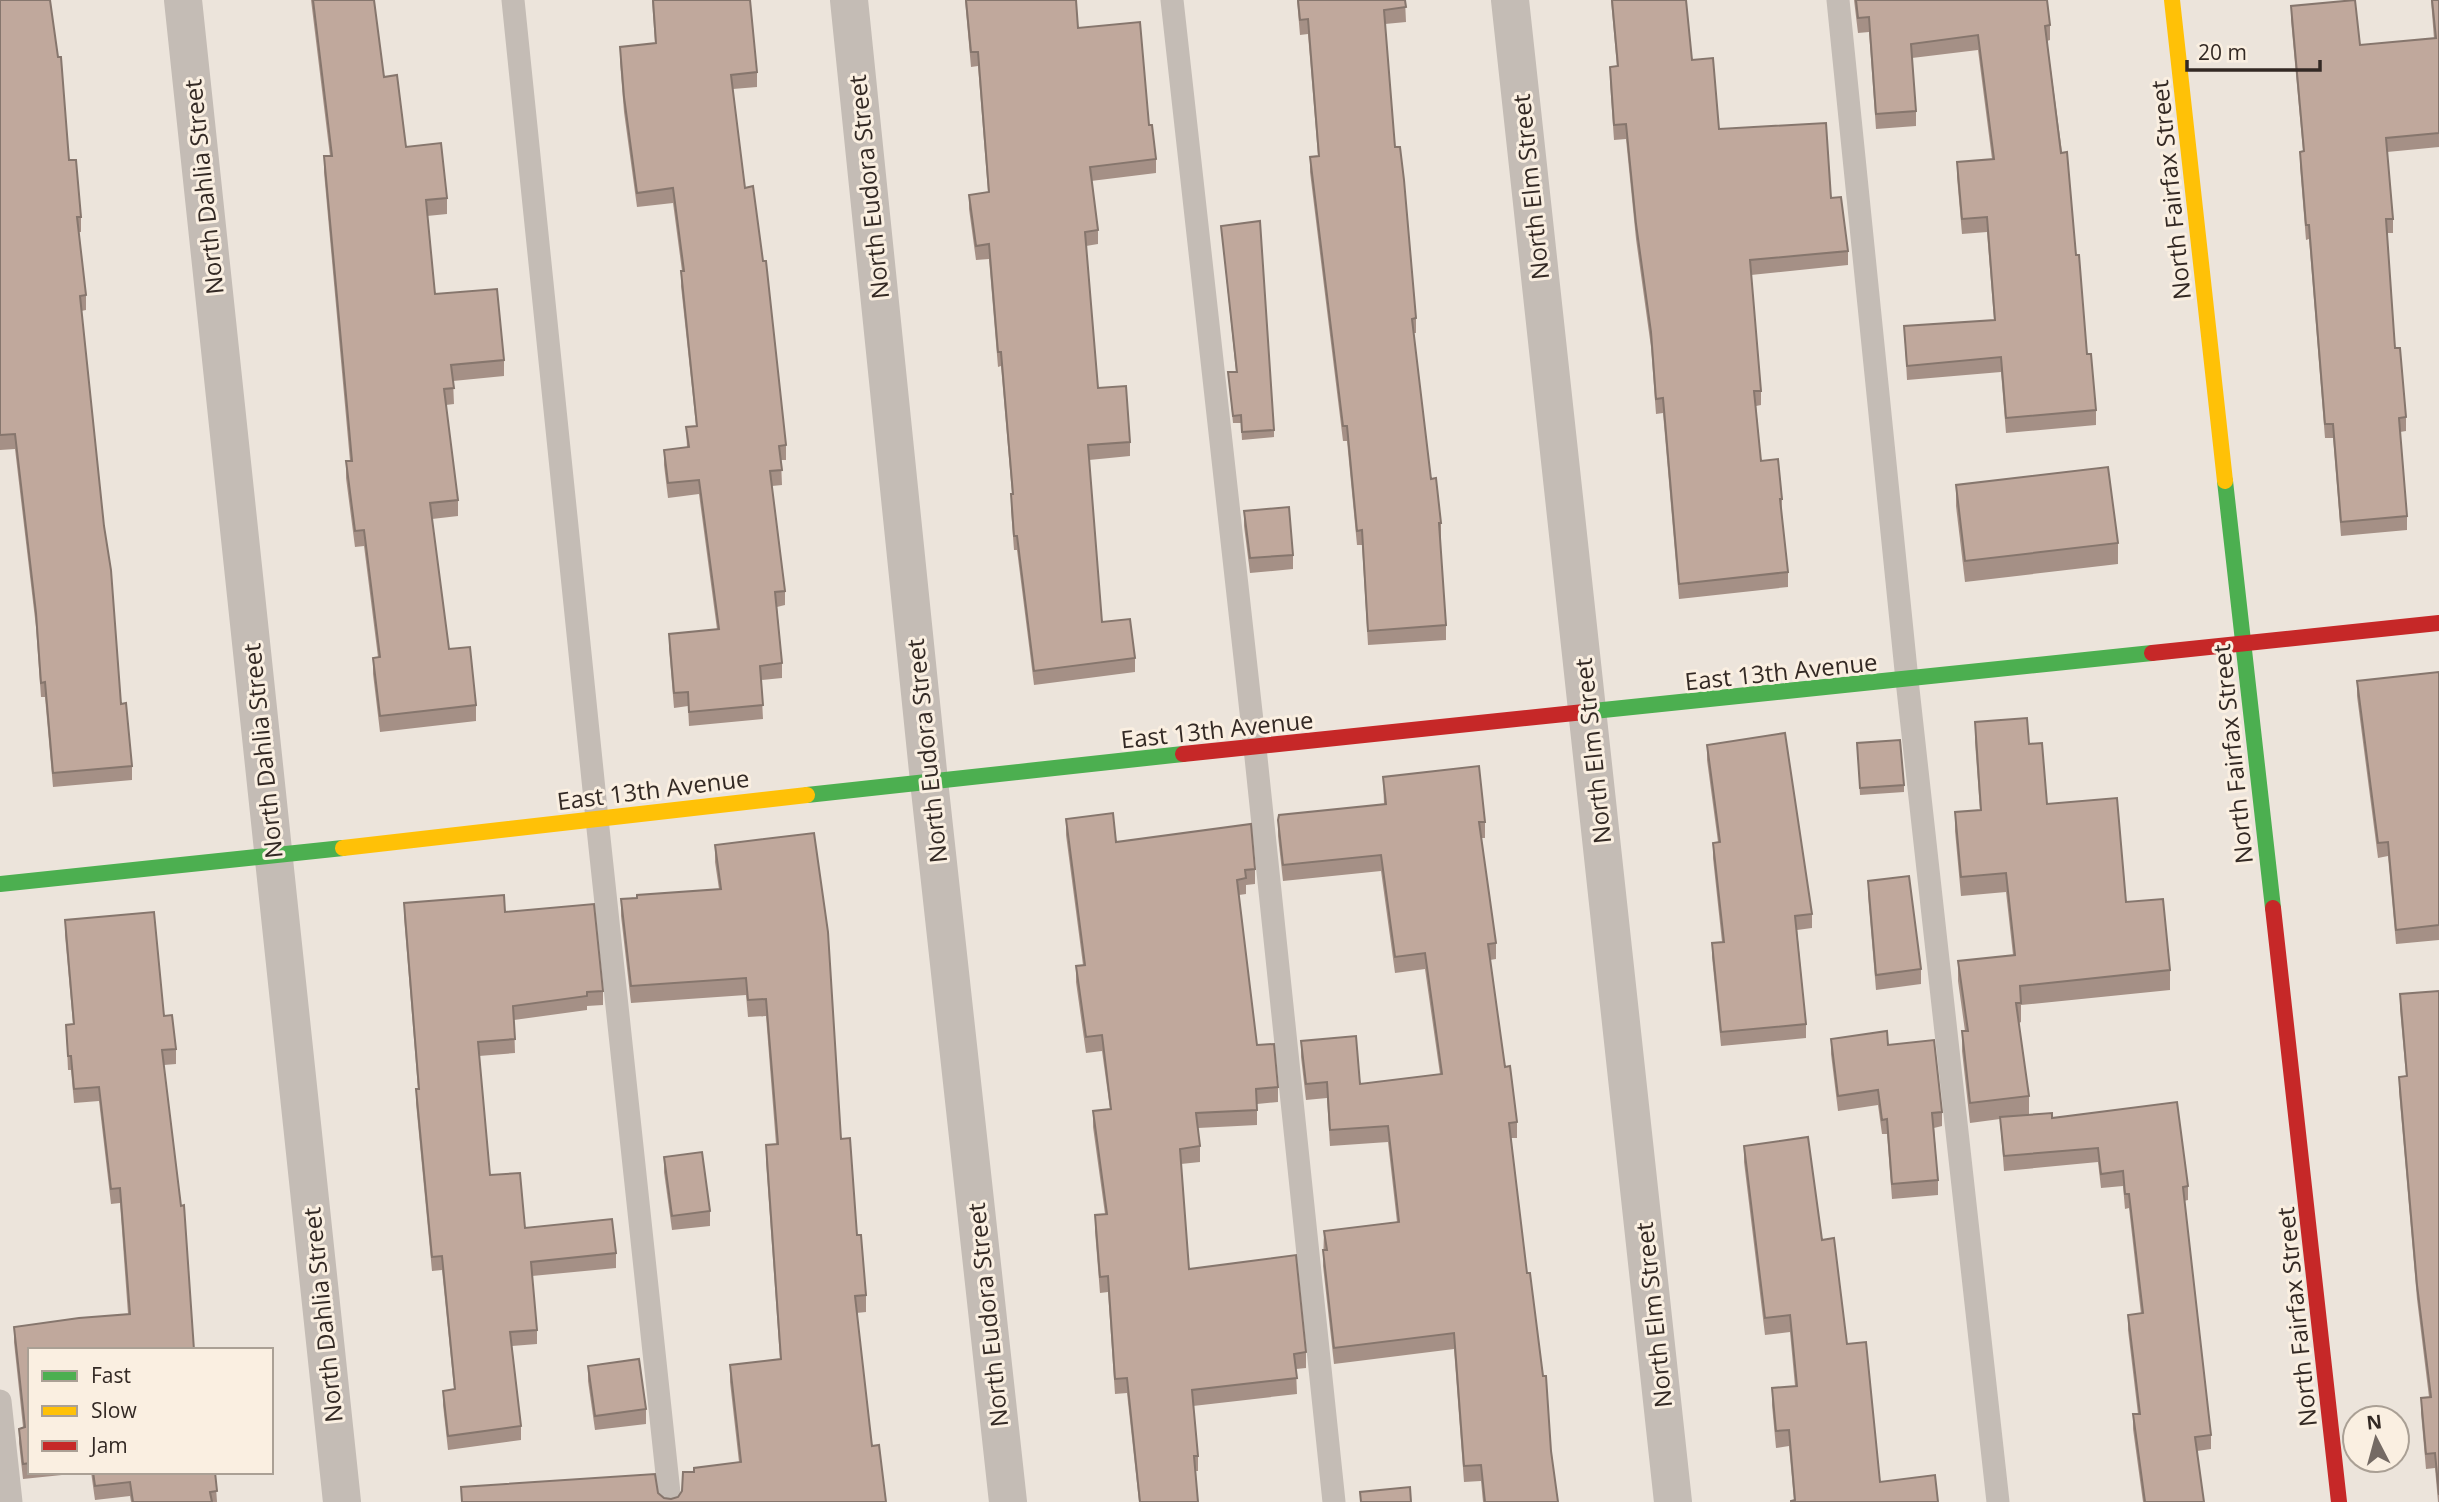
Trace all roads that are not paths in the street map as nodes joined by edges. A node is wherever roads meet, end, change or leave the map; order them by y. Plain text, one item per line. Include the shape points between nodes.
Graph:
1 (183, 0) edge
2 (513, 0) edge
3 (849, 0) edge
4 (1172, 0) edge
5 (1510, 0) edge
6 (1838, 0) edge
7 (2172, 0) edge
8 (2439, 623) edge
9 (2243, 645) junction
10 (1907, 680) junction
11 (1588, 714) junction
12 (1255, 748) junction
13 (929, 781) junction
14 (597, 819) junction
15 (273, 856) junction
16 (0, 884) edge
17 (0, 1401) edge
18 (11, 1502) edge
19 (342, 1502) edge
20 (670, 1502) edge
21 (1008, 1502) edge
22 (1334, 1502) edge
23 (1673, 1502) edge
24 (1998, 1502) edge
25 (2339, 1502) edge

1 - 15 street, North Dahlia Street
2 - 14 lane
3 - 13 street, North Eudora Street
4 - 12 lane
5 - 11 street, North Elm Street
6 - 10 lane
7 - 9 main road, North Fairfax Street
8 - 9 main road, East 13th Avenue
9 - 10 main road, East 13th Avenue
9 - 25 main road, North Fairfax Street
10 - 11 main road, East 13th Avenue
10 - 24 lane
11 - 12 main road, East 13th Avenue
11 - 23 street, North Elm Street
12 - 13 main road, East 13th Avenue
12 - 22 lane
13 - 14 main road, East 13th Avenue
13 - 21 street, North Eudora Street
14 - 15 main road, East 13th Avenue
14 - 20 lane
15 - 16 main road, East 13th Avenue
15 - 19 street, North Dahlia Street
17 - 18 lane

